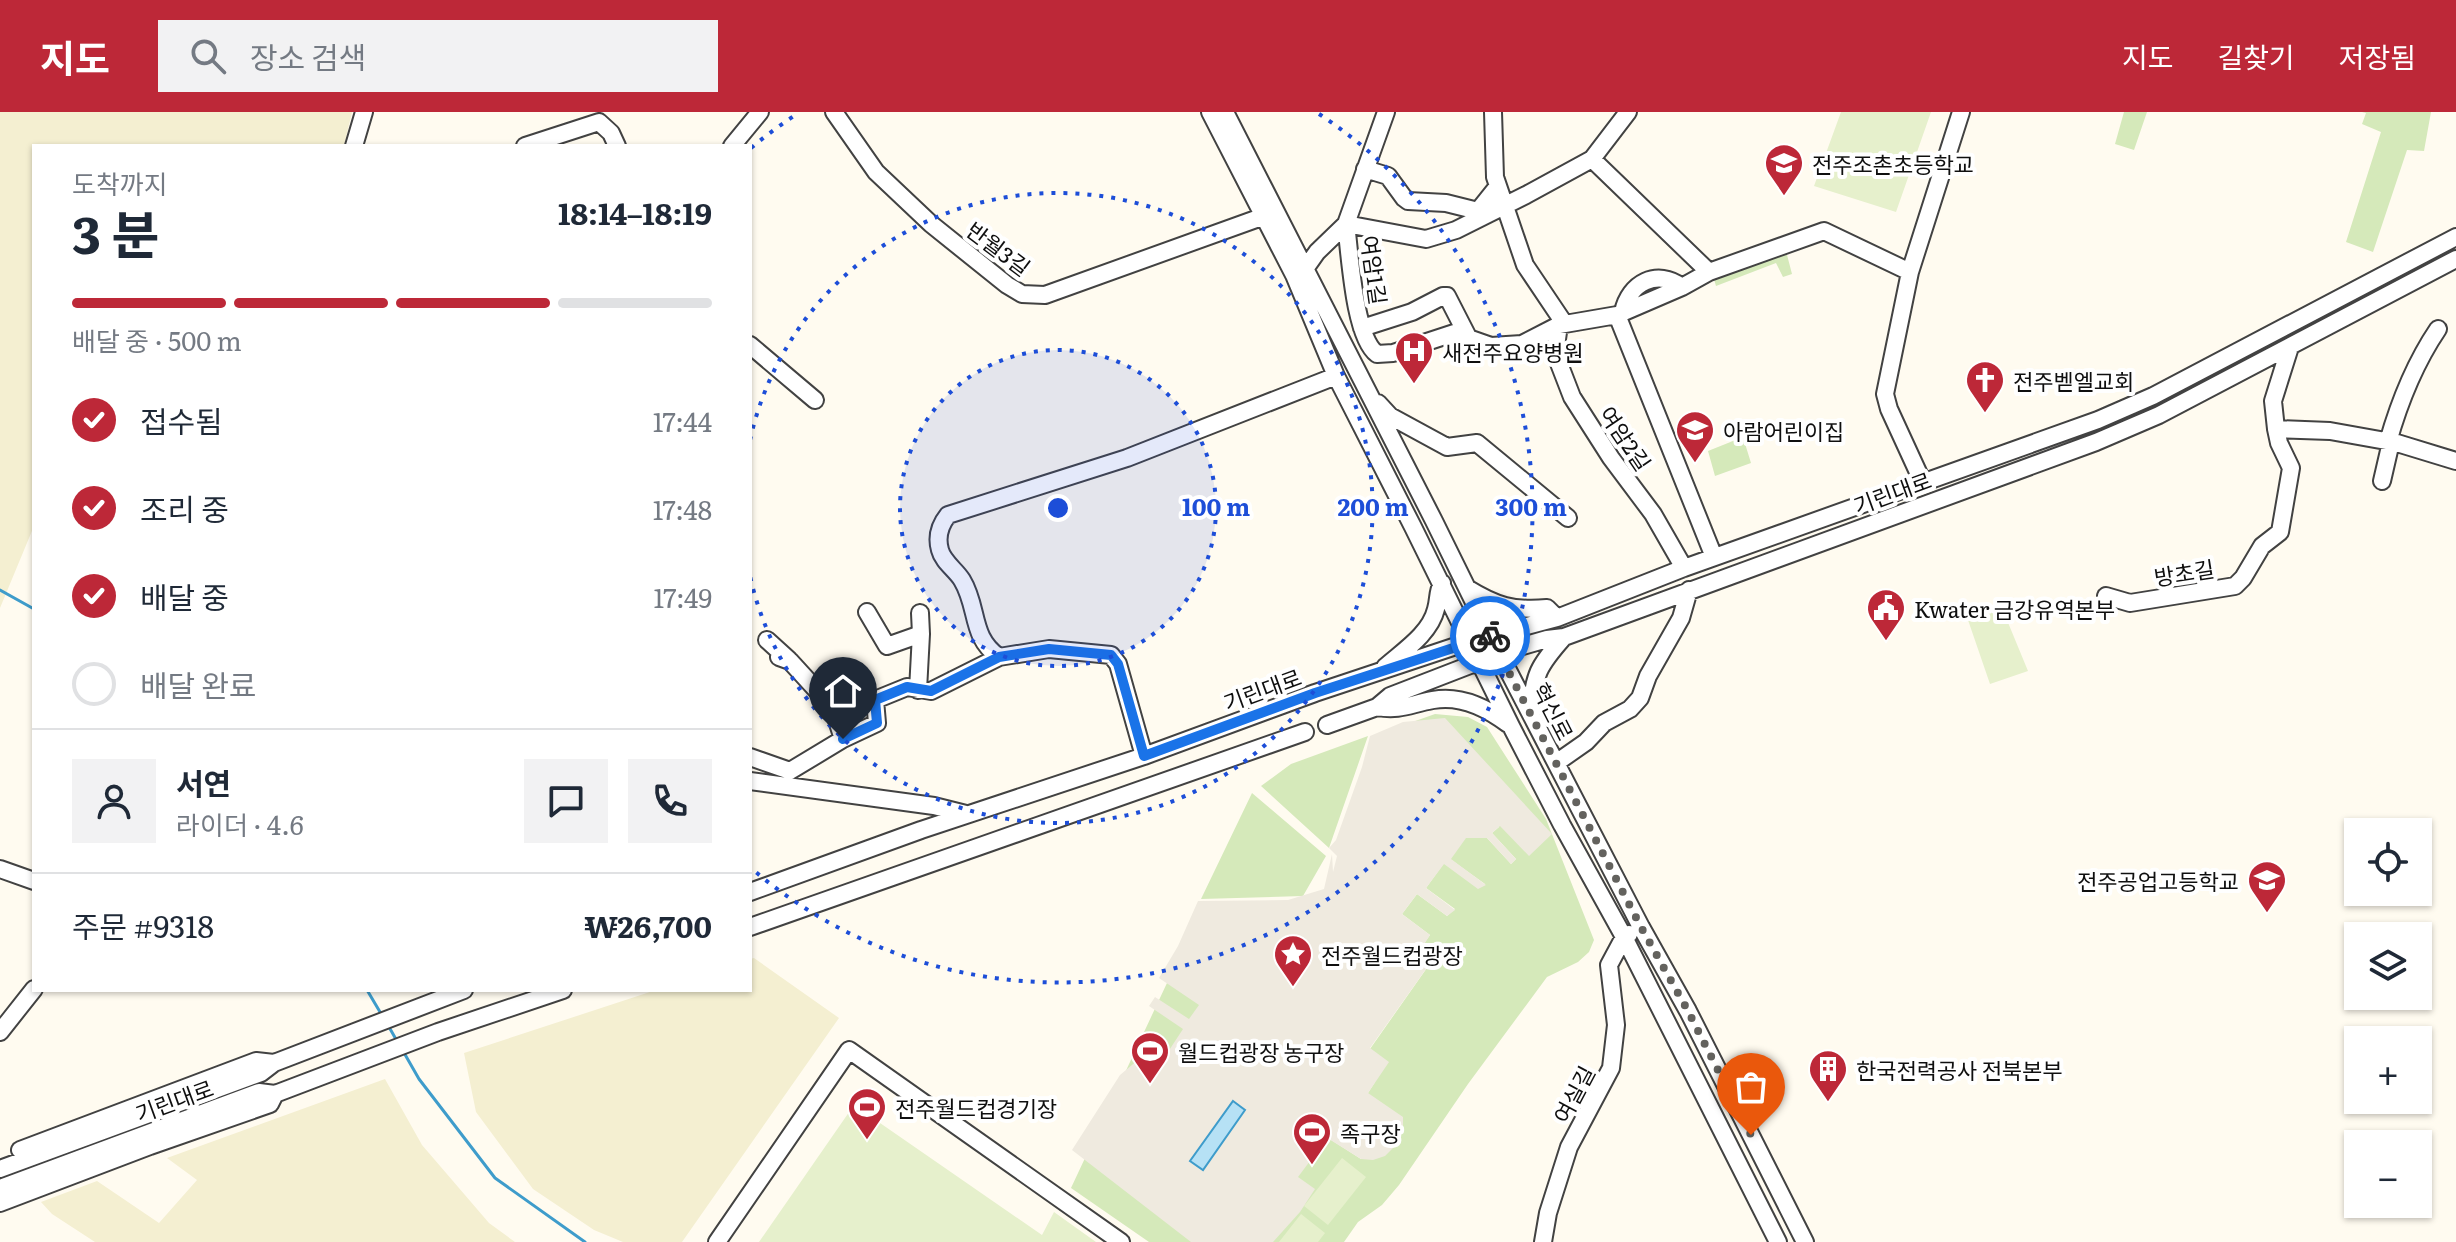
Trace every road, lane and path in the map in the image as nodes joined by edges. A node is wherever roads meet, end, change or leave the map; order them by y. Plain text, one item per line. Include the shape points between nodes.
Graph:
1 (364, 112) edge
2 (760, 112) edge
3 (834, 112) edge
4 (1210, 112) edge
5 (1225, 112) edge
6 (1386, 112) edge
7 (1493, 112) edge
8 (1628, 112) edge
9 (1961, 112) edge
10 (603, 117) edge
11 (355, 144) edge
12 (530, 144) edge
13 (616, 144) edge
14 (734, 144) edge
15 (1592, 159) junction
16 (1365, 169) junction
17 (1498, 186) junction
18 (1505, 205) junction
19 (1270, 214) junction
20 (1346, 224) junction
21 (2456, 237) edge
22 (2456, 259) edge
23 (1300, 272) junction
24 (1709, 272) junction
25 (1910, 272) junction
26 (1620, 314) junction
27 (1562, 324) junction
28 (1361, 325) junction
29 (2438, 329) dead end
30 (1468, 337) junction
31 (752, 347) edge
32 (2290, 347) junction
33 (1336, 376) junction
34 (815, 400) dead end
35 (1372, 403) junction
36 (2276, 429) junction
37 (2389, 442) junction
38 (2456, 461) edge
39 (2382, 481) dead end
40 (1923, 483) junction
41 (1568, 518) dead end
42 (1714, 557) junction
43 (1684, 568) junction
44 (1442, 583) junction
45 (1465, 587) junction
46 (1689, 590) junction
47 (2106, 596) dead end
48 (867, 612) dead end
49 (920, 613) dead end
50 (1557, 618) junction
51 (921, 634) junction
52 (1491, 636) junction
53 (1564, 637) junction
54 (767, 640) dead end
55 (1471, 641) junction
56 (1499, 653) junction
57 (999, 657) junction
58 (1480, 661) junction
59 (1377, 673) junction
60 (918, 690) junction
61 (1377, 707) junction
62 (1531, 715) junction
63 (1327, 725) dead end
64 (1511, 726) junction
65 (1305, 732) dead end
66 (843, 739) junction
67 (1144, 756) junction
68 (752, 758) edge
69 (1556, 763) junction
70 (789, 778) junction
71 (752, 781) edge
72 (968, 814) junction
73 (0, 869) edge
74 (32, 880) edge
75 (752, 891) edge
76 (752, 926) edge
77 (1641, 927) junction
78 (1624, 937) junction
79 (32, 992) edge
80 (458, 992) edge
81 (557, 992) edge
82 (0, 1032) edge
83 (274, 1063) junction
84 (0, 1157) edge
85 (0, 1169) edge
86 (1, 1200) edge
87 (717, 1242) edge
88 (1121, 1242) edge
89 (1543, 1242) edge
90 (1778, 1242) edge
91 (1805, 1242) edge

1 - 11 street
2 - 14 street
3 - 19 street, 반월3길 via 876,172 931,224 1022,294 1045,295
4 - 19 street, 혁신로
5 - 19 street, 혁신로
6 - 16 street, 여암1길
7 - 17 street
8 - 15 street
9 - 25 street, 기린대로
10 - 12 street
10 - 13 street
15 - 18 street, 여암1길
15 - 24 street
16 - 17 street via 1388,176 1408,201 1478,211
16 - 20 street, 여암1길
17 - 18 street
18 - 20 street, 여암1길 via 1426,239
18 - 27 street via 1525,265
19 - 23 street, 혁신로
20 - 23 street, 여암1길
20 - 28 street, 여암1길
21 - 40 street, 기린대로 via 2153,396
22 - 32 street, 기린대로
23 - 33 street, 혁신로
23 - 35 street, 혁신로
24 - 25 street via 1824,231
24 - 26 street
25 - 40 street, 기린대로 via 1885,394
26 - 27 street
26 - 42 street
27 - 30 street via 1522,344 1491,346
27 - 43 street, 여암2길 via 1555,353 1572,397
28 - 30 street via 1377,354 1454,333
28 - 30 street, 여암1길 via 1447,296
29 - 37 street via 2418,359
31 - 34 street
32 - 36 street, 방초길 via 2273,401
32 - 46 street, 기린대로 via 2096,442
33 - 44 street, 혁신로
33 - 57 street via 1127,458 948,515 939,533 941,554 962,580 981,640
35 - 41 street via 1375,400 1390,416 1447,447 1477,443
35 - 45 street, 혁신로
36 - 37 street via 2330,431
36 - 47 street, 방초길 via 2291,468 2280,532 2262,546 2235,586 2130,603
37 - 38 street
37 - 39 street
40 - 42 street, 기린대로
42 - 43 street, 기린대로
43 - 50 street, 기린대로
44 - 55 street, 혁신로
44 - 59 street via 1422,634
45 - 50 street via 1506,608 1547,608
45 - 52 street, 혁신로
46 - 53 street, 기린대로
46 - 69 street via 1681,618 1640,698
48 - 51 street via 887,646
49 - 51 street
50 - 52 street, 기린대로
51 - 60 street
52 - 55 street, 기린대로
52 - 56 street, 혁신로
53 - 56 street, 기린대로
53 - 62 street via 1539,668
54 - 66 street via 833,708
55 - 58 street, 혁신로
55 - 59 street, 기린대로
56 - 58 street, 기린대로
56 - 62 street, 혁신로
57 - 60 street via 931,691
57 - 67 street via 1049,649 1111,655
58 - 61 street, 기린대로 via 1390,696
58 - 64 street, 혁신로
59 - 67 street, 기린대로
60 - 66 street via 907,687 875,700 877,723
61 - 63 street, 기린대로
61 - 64 street via 1395,710 1456,699 1492,712
62 - 69 street, 혁신로
64 - 78 street, 혁신로
65 - 76 street
66 - 70 street
67 - 72 street, 기린대로
68 - 70 street
69 - 77 street, 혁신로
70 - 71 street
70 - 72 street
72 - 75 street, 기린대로
73 - 74 street
77 - 78 street
77 - 91 street, 혁신로
78 - 89 street, 여실길 via 1609,965 1616,1025 1611,1068 1569,1147
78 - 90 street, 혁신로
79 - 82 street
80 - 83 street, 기린대로
81 - 86 street via 275,1094 270,1104
83 - 84 street via 256,1061
83 - 85 street, 기린대로 via 261,1073
87 - 88 street via 849,1050

